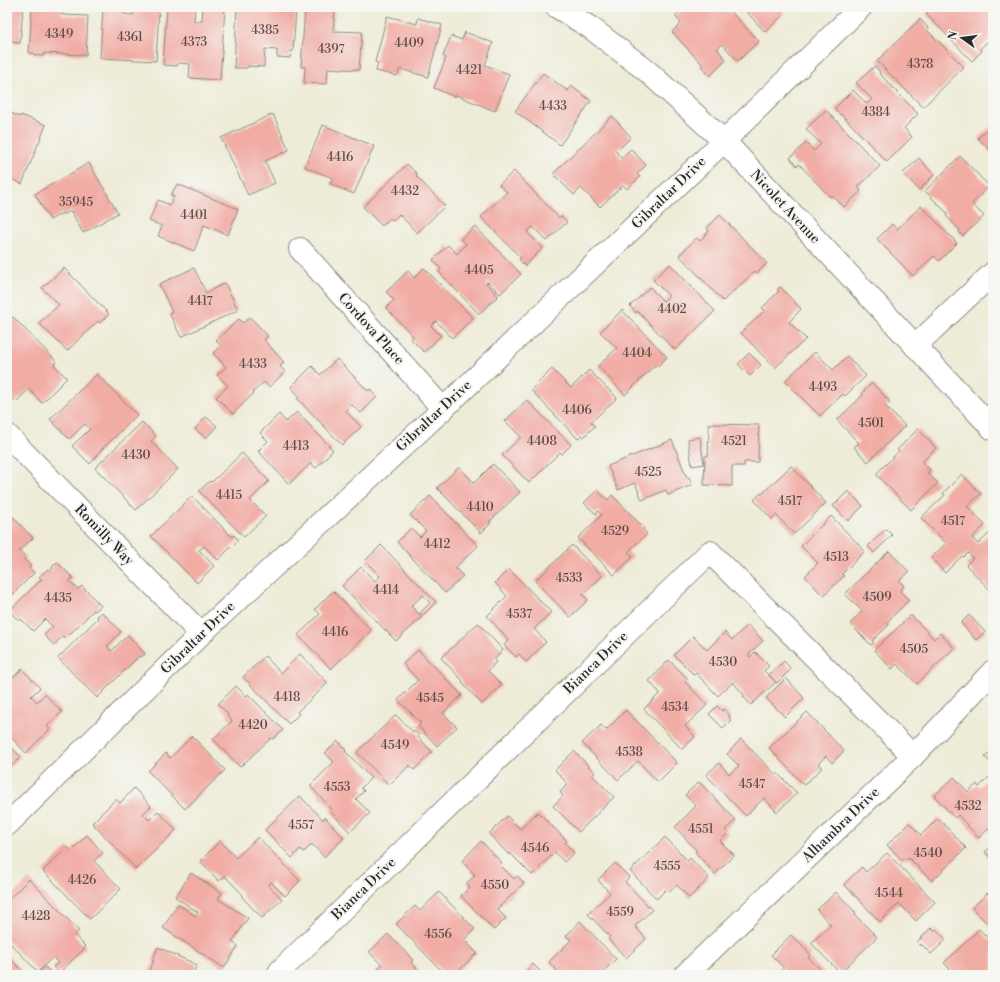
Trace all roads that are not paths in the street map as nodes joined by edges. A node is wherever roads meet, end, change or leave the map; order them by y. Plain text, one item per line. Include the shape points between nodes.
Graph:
1 (558, 7) edge
2 (861, 7) edge
3 (724, 141) junction
4 (300, 249) dead end
5 (993, 273) edge
6 (915, 346) junction
7 (443, 409) junction
8 (993, 429) edge
9 (7, 435) edge
10 (201, 634) junction
11 (993, 671) edge
12 (913, 756) junction
13 (7, 825) edge
14 (278, 975) edge
15 (685, 975) edge

1 - 3 street, Nicolet Avenue via 591,28 647,71
2 - 3 street, Gibraltar Drive
3 - 6 street, Nicolet Avenue
3 - 7 street, Gibraltar Drive
4 - 7 street, Cordova Place
5 - 6 street
6 - 8 street, Nicolet Avenue
7 - 10 street, Gibraltar Drive
9 - 10 street, Romilly Way
10 - 13 street, Gibraltar Drive
11 - 12 street, Alhambra Drive
12 - 14 street, Bianca Drive via 710,552
12 - 15 street, Alhambra Drive

